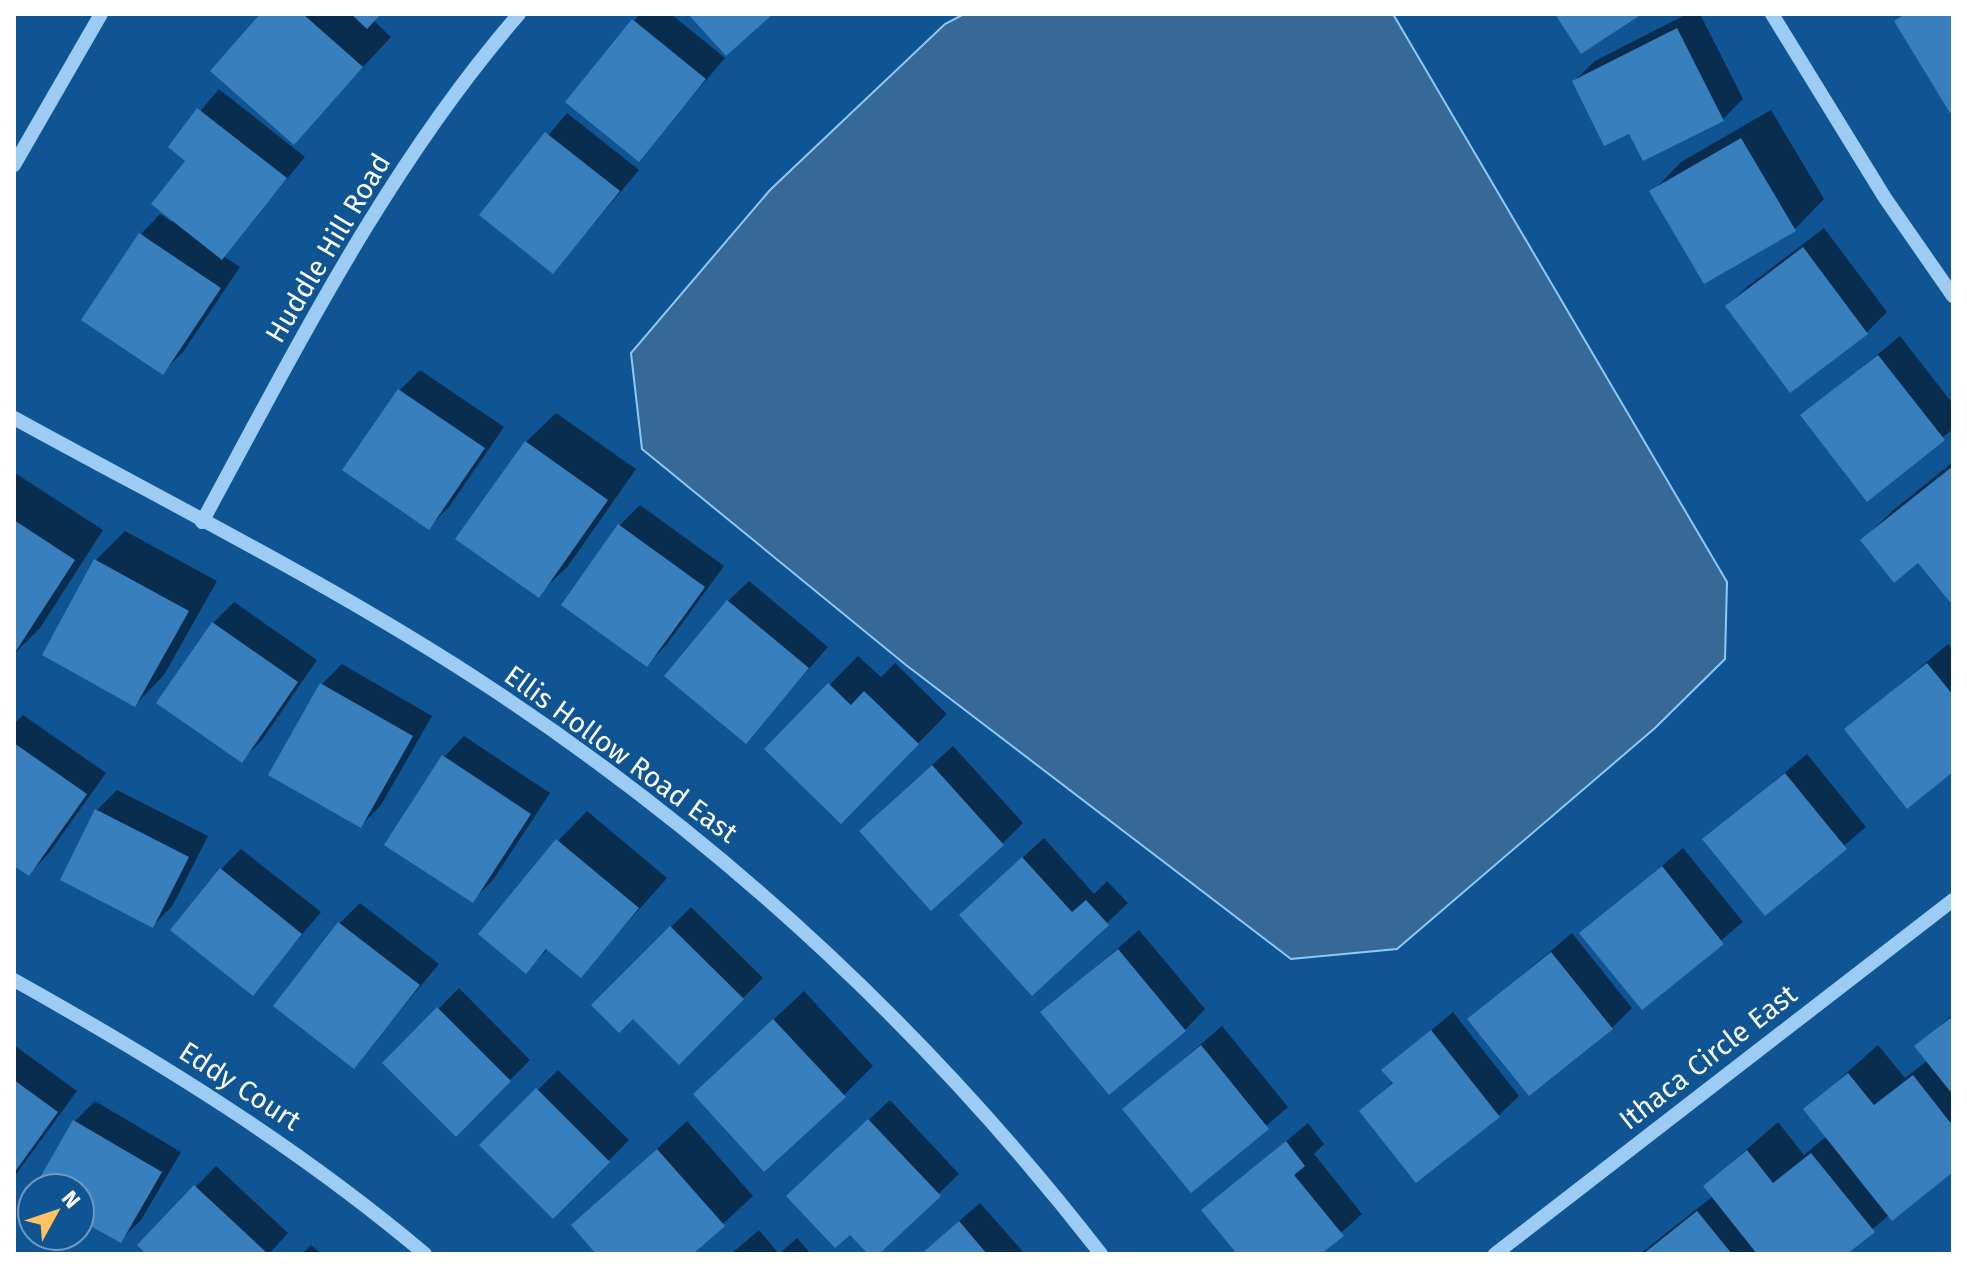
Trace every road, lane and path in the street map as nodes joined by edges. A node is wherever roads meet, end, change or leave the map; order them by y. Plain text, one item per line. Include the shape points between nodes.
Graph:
1 (101, 14) edge
2 (519, 14) edge
3 (1772, 14) edge
4 (14, 165) edge
5 (1953, 296) edge
6 (14, 418) edge
7 (202, 522) junction
8 (1953, 900) edge
9 (14, 980) edge
10 (425, 1254) edge
11 (1101, 1254) edge
12 (1495, 1254) edge

1 - 4 street
2 - 7 street, Huddle Hill Road via 483,55 394,182
3 - 5 street via 1885,198
6 - 7 street, Ellis Hollow Road East
7 - 11 street, Ellis Hollow Road East via 491,688 631,786 763,893 889,1010 1033,1167
8 - 12 street, Ithaca Circle East
9 - 10 street, Eddy Court via 237,1111 361,1200

